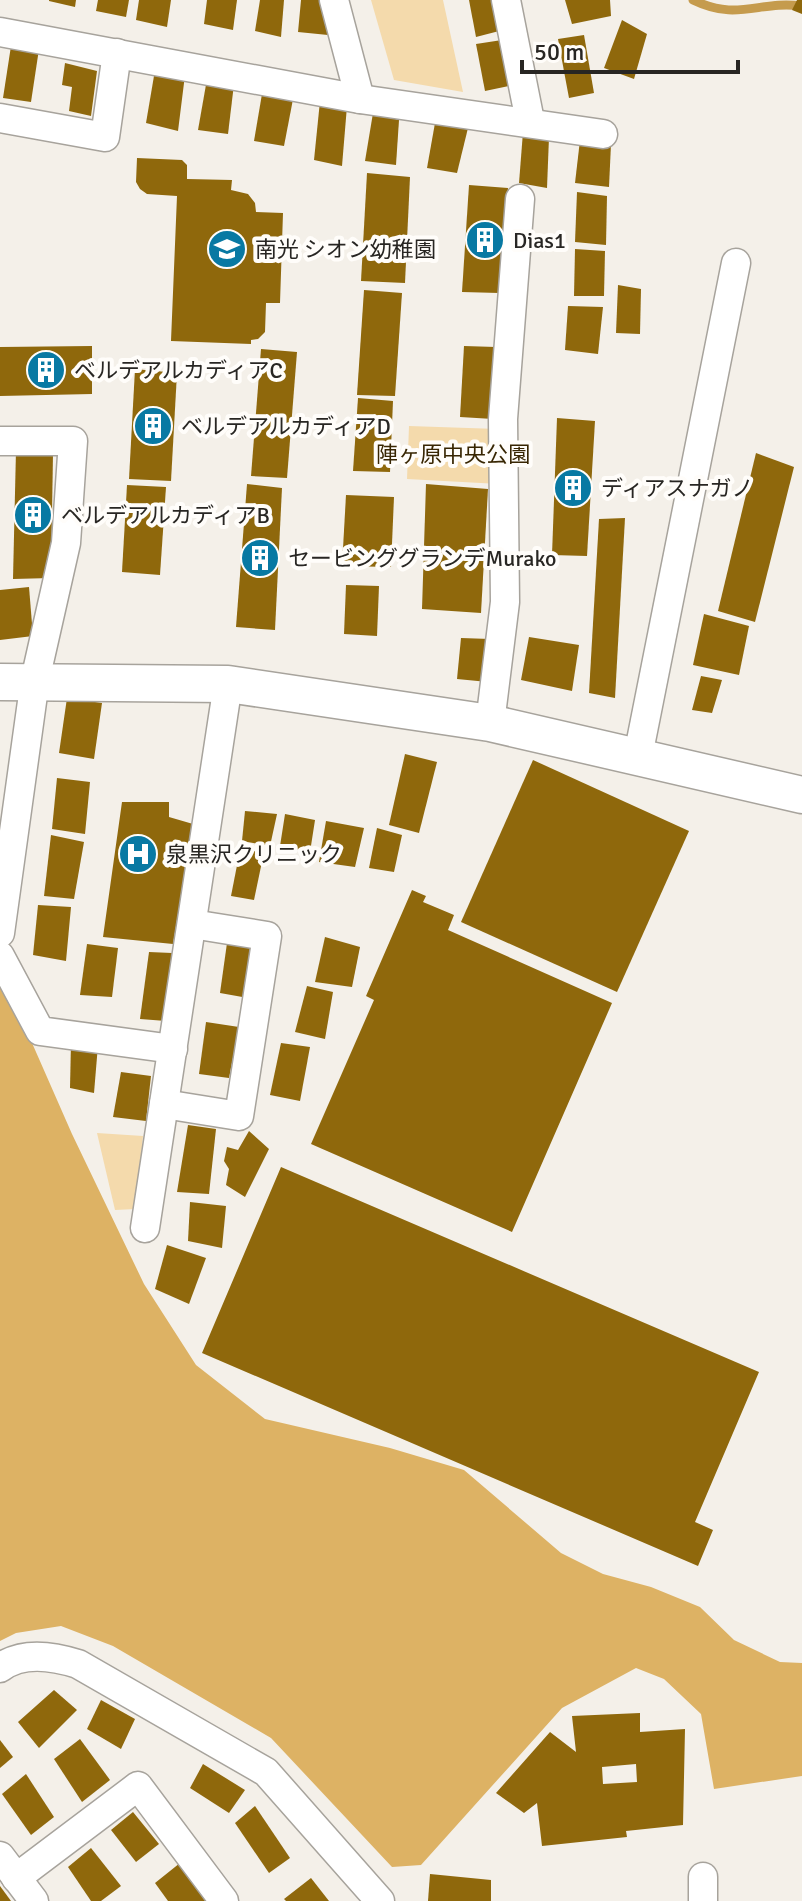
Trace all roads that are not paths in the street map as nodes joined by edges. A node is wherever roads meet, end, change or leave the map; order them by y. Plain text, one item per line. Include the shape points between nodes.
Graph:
1 (334, 0) edge
2 (506, 0) edge
3 (0, 32) edge
4 (117, 53) junction
5 (360, 99) junction
6 (0, 118) edge
7 (530, 121) junction
8 (603, 134) dead end
9 (520, 199) dead end
10 (736, 263) dead end
11 (0, 441) edge
12 (18, 681) edge
13 (228, 684) junction
14 (490, 723) junction
15 (638, 756) junction
16 (802, 795) edge
17 (192, 924) junction
18 (0, 933) edge
19 (0, 956) edge
20 (173, 1049) junction
21 (164, 1104) junction
22 (145, 1228) dead end
23 (0, 1668) edge
24 (8, 1867) edge
25 (34, 1901) edge
26 (224, 1901) edge
27 (380, 1901) edge

1 - 5 street
2 - 7 street
3 - 4 street
4 - 5 street
4 - 6 street via 105,137
5 - 7 street
7 - 8 street
9 - 14 street via 503,419 505,602
10 - 15 street
11 - 12 street via 73,441 66,543
12 - 13 street
12 - 18 street
13 - 14 street
13 - 17 street
14 - 15 street
15 - 16 street
17 - 20 street
17 - 21 street via 267,936 239,1116
19 - 20 street via 40,1031
20 - 21 street
21 - 22 street
23 - 27 street via 29,1657 78,1664 266,1772
24 - 25 street
24 - 26 street via 138,1786

